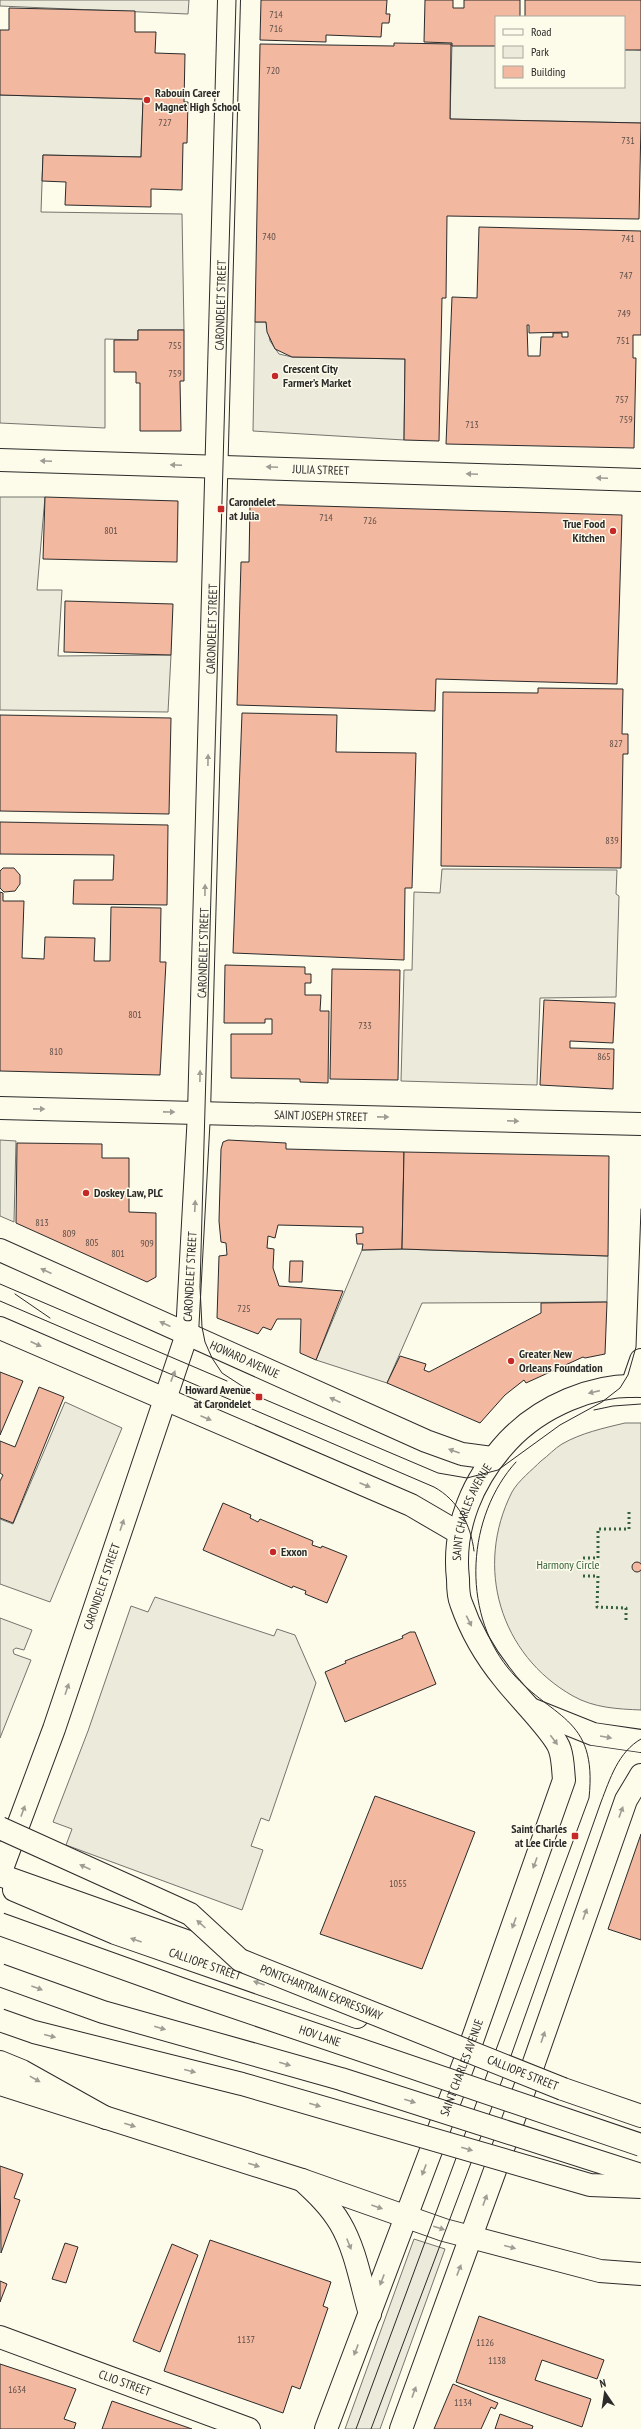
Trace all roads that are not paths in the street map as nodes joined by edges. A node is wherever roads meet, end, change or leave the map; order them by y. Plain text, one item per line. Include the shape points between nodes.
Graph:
1 (228, 0) edge
2 (0, 460) edge
3 (215, 466) junction
4 (641, 480) edge
5 (0, 1108) edge
6 (199, 1113) junction
7 (641, 1124) edge
8 (0, 1250) edge
9 (0, 1328) edge
10 (187, 1334) junction
11 (641, 1360) edge
12 (636, 1386) edge
13 (164, 1400) junction
14 (492, 1458) junction
15 (459, 1533) junction
16 (530, 1709) junction
17 (641, 1741) edge
18 (641, 1775) edge
19 (0, 1828) edge
20 (0, 1874) edge
21 (0, 1883) edge
22 (0, 1924) edge
23 (240, 1960) junction
24 (0, 1975) edge
25 (0, 2020) edge
26 (467, 2055) junction
27 (0, 2062) edge
28 (530, 2074) junction
29 (0, 2084) edge
30 (641, 2114) edge
31 (106, 2118) junction
32 (641, 2144) edge
33 (641, 2175) edge
34 (302, 2180) junction
35 (641, 2187) edge
36 (406, 2217) junction
37 (472, 2236) junction
38 (641, 2274) edge
39 (370, 2314) junction
40 (0, 2337) edge
41 (249, 2429) edge
42 (326, 2429) edge
43 (401, 2429) edge

1 - 3 main road, CARONDELET STREET
3 -> 2 main road, JULIA STREET
4 -> 3 main road, JULIA STREET
6 -> 3 main road, CARONDELET STREET
5 -> 6 main road, SAINT JOSEPH STREET
6 -> 7 main road, SAINT JOSEPH STREET
10 -> 6 main road, CARONDELET STREET
10 -> 8 main road, HOWARD AVENUE
9 -> 13 main road
13 -> 10 main road, CARONDELET STREET
14 -> 10 main road, HOWARD AVENUE via 462,1454 426,1441
11 - 12 main road, SAINT CHARLES AVENUE
12 -> 14 main road, SAINT CHARLES AVENUE via 592,1392 554,1406 520,1429
13 -> 15 main road via 411,1505
20 -> 13 main road, CARONDELET STREET via 54,1729
14 - 15 main road, SAINT CHARLES AVENUE via 480,1475 467,1505
15 -> 16 main road, SAINT CHARLES AVENUE via 456,1567 460,1602 494,1666
16 -> 17 main road, SAINT CHARLES AVENUE via 592,1734
16 -> 26 main road, SAINT CHARLES AVENUE via 560,1748 564,1780
28 -> 18 main road via 626,1800
23 -> 19 main road, bridge via 190,1914
20 - 23 main road, PONTCHARTRAIN EXPRESSWAY
26 -> 21 main road, CALLIOPE STREET via 115,1933
22 - 32 main road, HOV LANE, bridge
23 - 30 main road, PONTCHARTRAIN EXPRESSWAY, bridge via 563,2089
24 -> 33 main road, bridge via 103,2012 341,2079
25 -> 35 main road, bridge via 34,2032 242,2084 590,2185
26 - 28 main road, CALLIOPE STREET
26 -> 36 main road, SAINT CHARLES AVENUE
27 -> 31 main road via 22,2071
28 - 30 main road, CALLIOPE STREET
37 -> 28 main road
29 - 31 main road
31 -> 34 main road
34 -> 36 main road
34 -> 39 main road via 327,2204 340,2223 352,2250
36 -> 37 main road
36 -> 39 main road, SAINT CHARLES AVENUE
37 -> 38 main road via 600,2271
43 -> 37 main road
39 -> 42 main road, SAINT CHARLES AVENUE
40 - 41 main road, CLIO STREET

